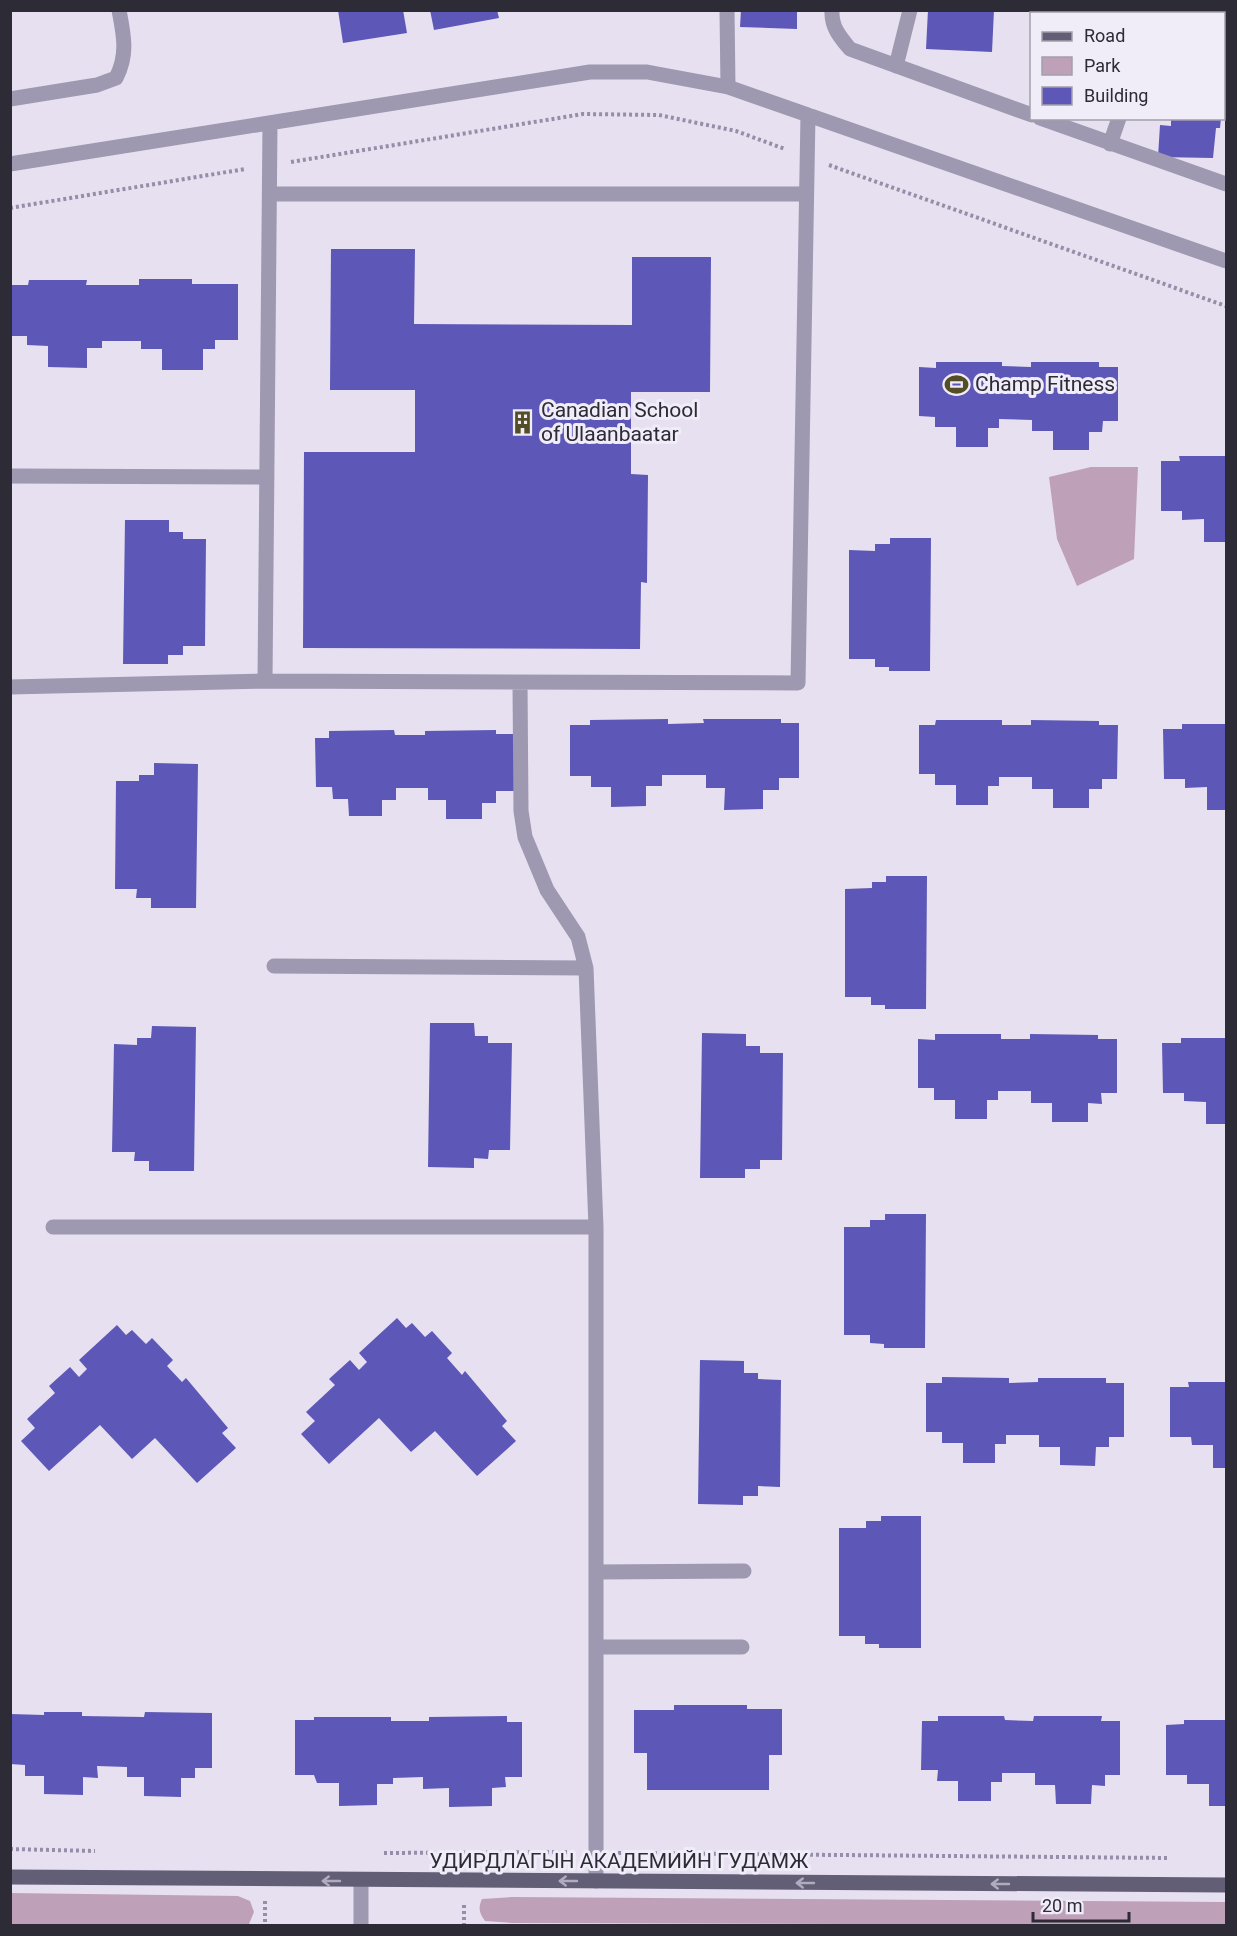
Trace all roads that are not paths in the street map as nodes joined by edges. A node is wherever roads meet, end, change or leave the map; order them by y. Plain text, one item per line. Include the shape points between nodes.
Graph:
1 (119, 10) edge
2 (727, 10) edge
3 (832, 10) edge
4 (910, 10) edge
5 (896, 66) junction
6 (728, 87) junction
7 (10, 99) edge
8 (1030, 114) edge
9 (808, 115) junction
10 (1045, 120) edge
11 (1118, 120) edge
12 (270, 123) junction
13 (1110, 144) junction
14 (10, 164) edge
15 (1227, 184) edge
16 (270, 194) junction
17 (806, 194) junction
18 (1227, 261) edge
19 (10, 477) edge
20 (267, 477) junction
21 (265, 681) junction
22 (520, 683) junction
23 (10, 687) edge
24 (274, 966) dead end
25 (586, 968) junction
26 (53, 1227) dead end
27 (596, 1227) junction
28 (744, 1571) dead end
29 (597, 1572) junction
30 (597, 1647) junction
31 (742, 1647) dead end
32 (10, 1877) edge
33 (361, 1881) junction
34 (596, 1881) junction
35 (1227, 1885) edge
36 (361, 1926) edge

1 - 7 street via 125,44 124,62 116,78 97,85
2 - 6 street
3 - 5 street via 838,35 850,49
4 - 5 street
5 - 8 street
6 - 9 street
6 - 12 street via 647,72 590,72
9 - 17 street
9 - 18 street
10 - 13 street
11 - 13 street
12 - 14 street
12 - 16 street
13 - 15 street
16 - 17 street
16 - 20 street
17 - 22 street via 798,683
19 - 20 street
20 - 21 street
21 - 22 street
21 - 23 street
22 - 25 street via 521,811 525,837 547,890 578,937
24 - 25 street
25 - 27 street
26 - 27 street
27 - 29 street
28 - 29 street
29 - 30 street
30 - 31 street
30 - 34 street
33 -> 32 main road, УДИРДЛАГЫН АКАДЕМИЙН ГУДАМЖ
34 -> 33 main road, УДИРДЛАГЫН АКАДЕМИЙН ГУДАМЖ
33 - 36 street
35 -> 34 main road, УДИРДЛАГЫН АКАДЕМИЙН ГУДАМЖ

